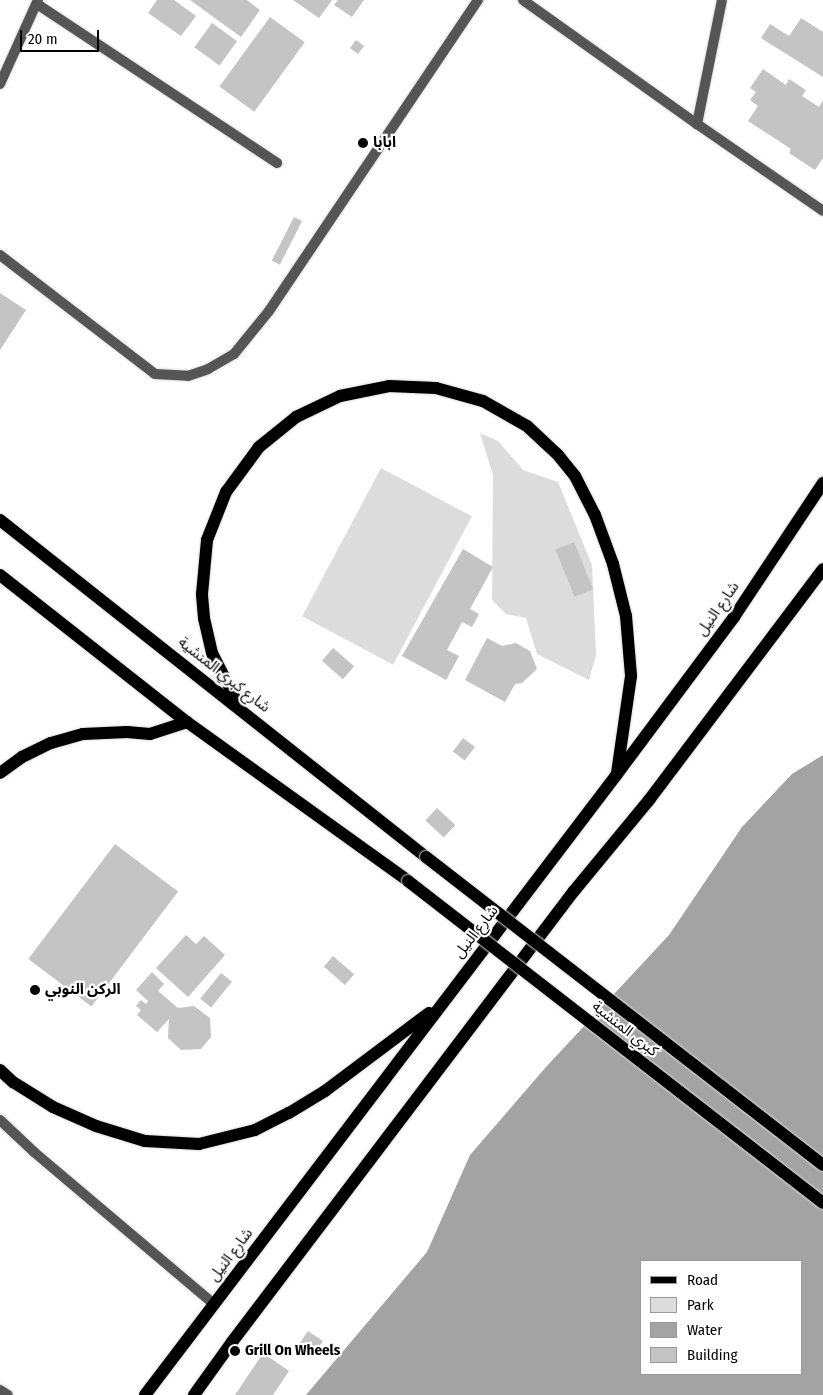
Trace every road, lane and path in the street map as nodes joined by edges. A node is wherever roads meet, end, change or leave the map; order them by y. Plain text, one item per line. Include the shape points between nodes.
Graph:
1 (478, 0) edge
2 (523, 0) edge
3 (722, 0) edge
4 (38, 2) edge
5 (0, 84) edge
6 (697, 124) junction
7 (277, 163) dead end
8 (823, 211) edge
9 (0, 256) edge
10 (823, 483) edge
11 (0, 520) edge
12 (823, 569) edge
13 (0, 575) edge
14 (241, 710) junction
15 (187, 722) junction
16 (0, 773) edge
17 (617, 774) junction
18 (426, 858) joint
19 (441, 1004) junction
20 (0, 1070) edge
21 (0, 1120) edge
22 (823, 1165) edge
23 (823, 1203) edge
24 (214, 1304) junction
25 (0, 1390) edge
26 (8, 1395) edge
27 (145, 1395) edge
28 (194, 1395) edge

1 - 9 street via 269,311 234,354 208,369 188,376 155,374
2 - 6 street
3 - 6 street
4 - 5 street
4 - 7 street
6 - 8 street
10 - 17 main road, شارع النيل via 734,617
11 - 14 main road, شارع كبري المنشية
12 - 28 main road via 649,800 532,947
13 - 15 main road
14 - 17 main road via 212,653 202,594 208,540 226,492 259,446 296,416 348,394 389,386 436,388 484,401 527,426 558,454 596,515 626,616 631,676
14 - 18 main road, شارع كبري المنشية
15 - 16 main road via 150,734 83,734 44,746
15 - 23 main road, كبري المنشية, bridge via 408,881
17 - 19 main road, شارع النيل
18 - 22 main road, كبري المنشية, bridge
19 - 20 main road via 325,1091 289,1113 256,1130 200,1144 145,1141 96,1126 53,1107
19 - 24 main road, شارع النيل
21 - 24 street
24 - 27 main road, شارع النيل
25 - 26 street

